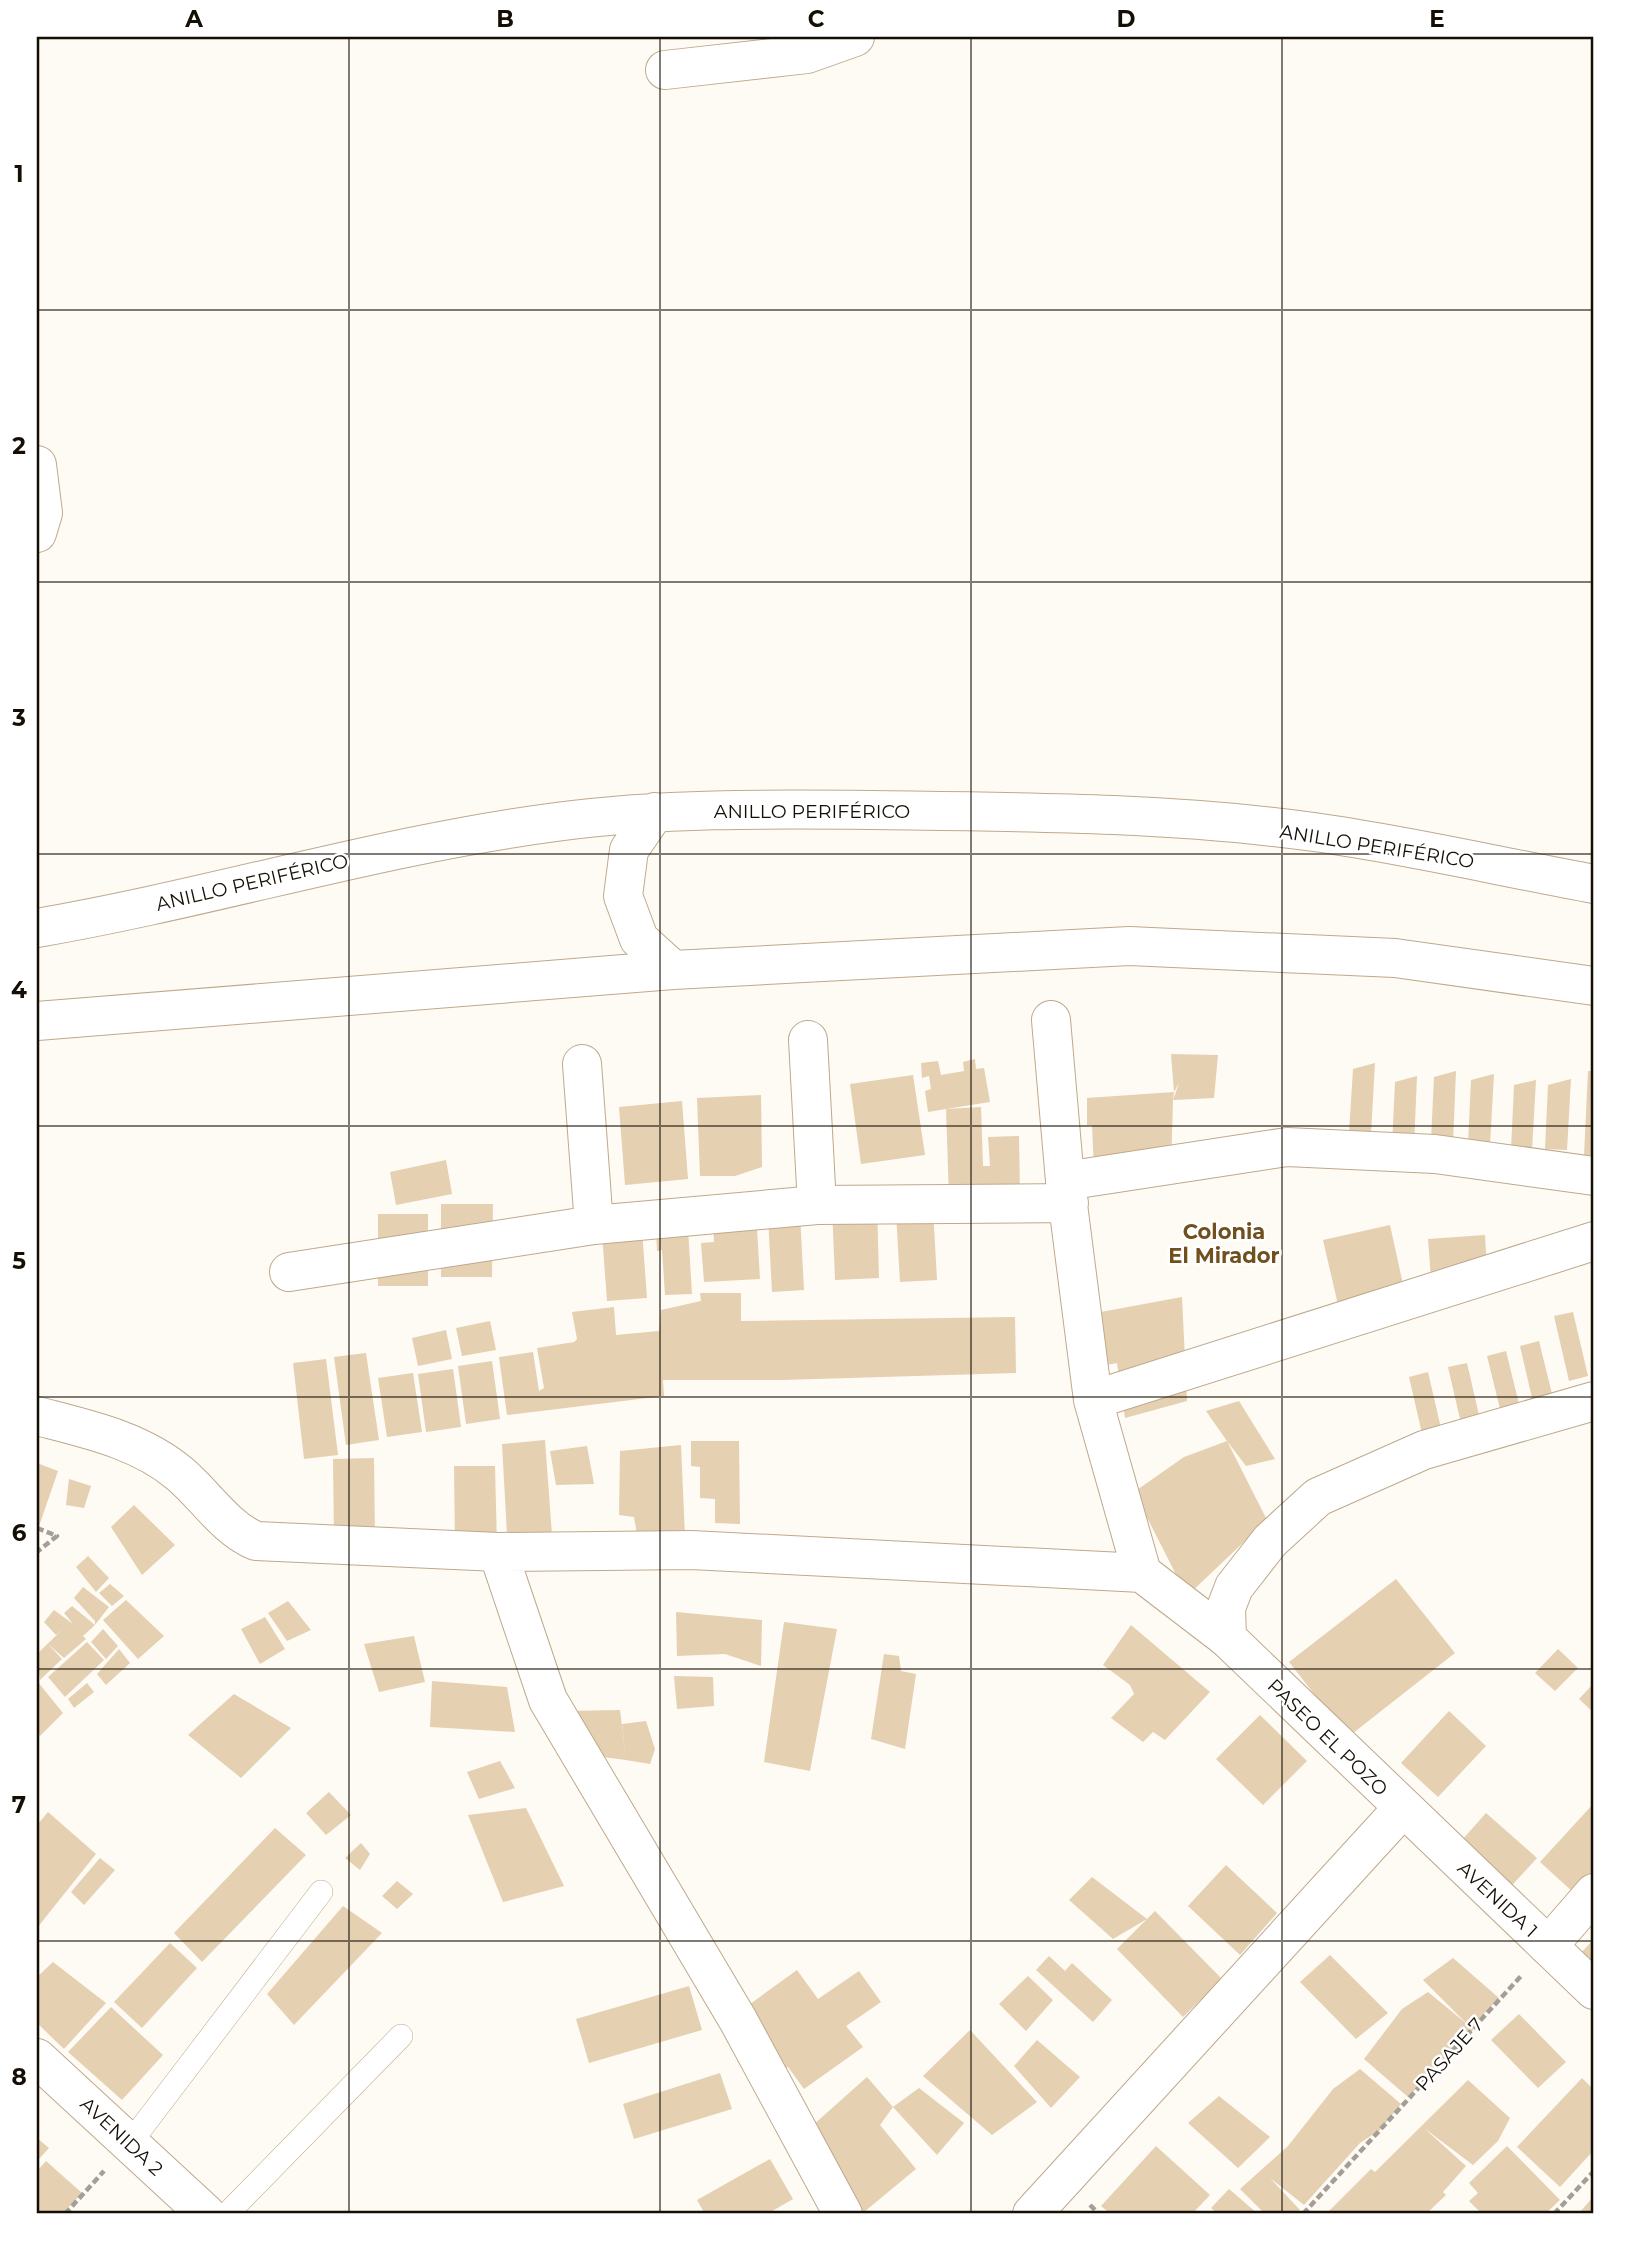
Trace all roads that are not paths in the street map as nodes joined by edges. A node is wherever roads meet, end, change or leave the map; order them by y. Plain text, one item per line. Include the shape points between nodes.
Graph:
1 (855, 37) edge
2 (664, 70) dead end
3 (37, 465) edge
4 (37, 533) edge
5 (655, 812) junction
6 (1594, 884) edge
7 (37, 929) edge
8 (673, 970) junction
9 (1594, 986) edge
10 (1051, 1020) dead end
11 (37, 1021) edge
12 (808, 1041) dead end
13 (582, 1064) dead end
14 (1594, 1176) edge
15 (1067, 1192) junction
16 (817, 1205) junction
17 (594, 1225) junction
18 (1594, 1241) edge
19 (289, 1272) dead end
20 (1093, 1400) junction
21 (1594, 1401) edge
22 (37, 1416) edge
23 (498, 1552) junction
24 (1142, 1573) junction
25 (1227, 1638) junction
26 (1402, 1809) junction
27 (321, 1892) dead end
28 (1594, 1893) edge
29 (1548, 1946) junction
30 (1594, 1990) edge
31 (401, 2036) dead end
32 (37, 2058) edge
33 (130, 2143) junction
34 (206, 2214) edge
35 (227, 2214) edge
36 (843, 2214) edge
37 (1032, 2214) edge

1 - 2 main road via 807,54
3 - 4 main road via 43,513
5 - 6 main road, ANILLO PERIFÉRICO via 1084,813 1313,832
5 - 7 main road, ANILLO PERIFÉRICO via 426,841
5 - 8 main road via 629,850 624,896 639,939
8 - 9 main road via 1129,946 1395,958
8 - 11 main road
10 - 15 main road
12 - 16 main road
13 - 17 main road
14 - 15 main road via 1435,1154 1287,1147
15 - 16 main road
15 - 20 main road
16 - 17 main road
17 - 19 main road
18 - 20 main road
20 - 24 main road
21 - 25 main road via 1424,1450 1318,1497 1270,1541 1234,1587 1226,1608
22 - 23 main road via 142,1447 179,1473 240,1534 256,1541
23 - 24 main road via 691,1550
23 - 36 main road via 548,1700 738,2020
24 - 25 main road, PASEO EL POZO
25 - 26 main road, PASEO EL POZO
26 - 29 main road, AVENIDA 1
26 - 37 main road, PASEO EL POZO
27 - 33 lane
28 - 29 main road
29 - 30 main road, AVENIDA 1
31 - 35 lane
32 - 33 main road, AVENIDA 2
33 - 34 main road, AVENIDA 2

